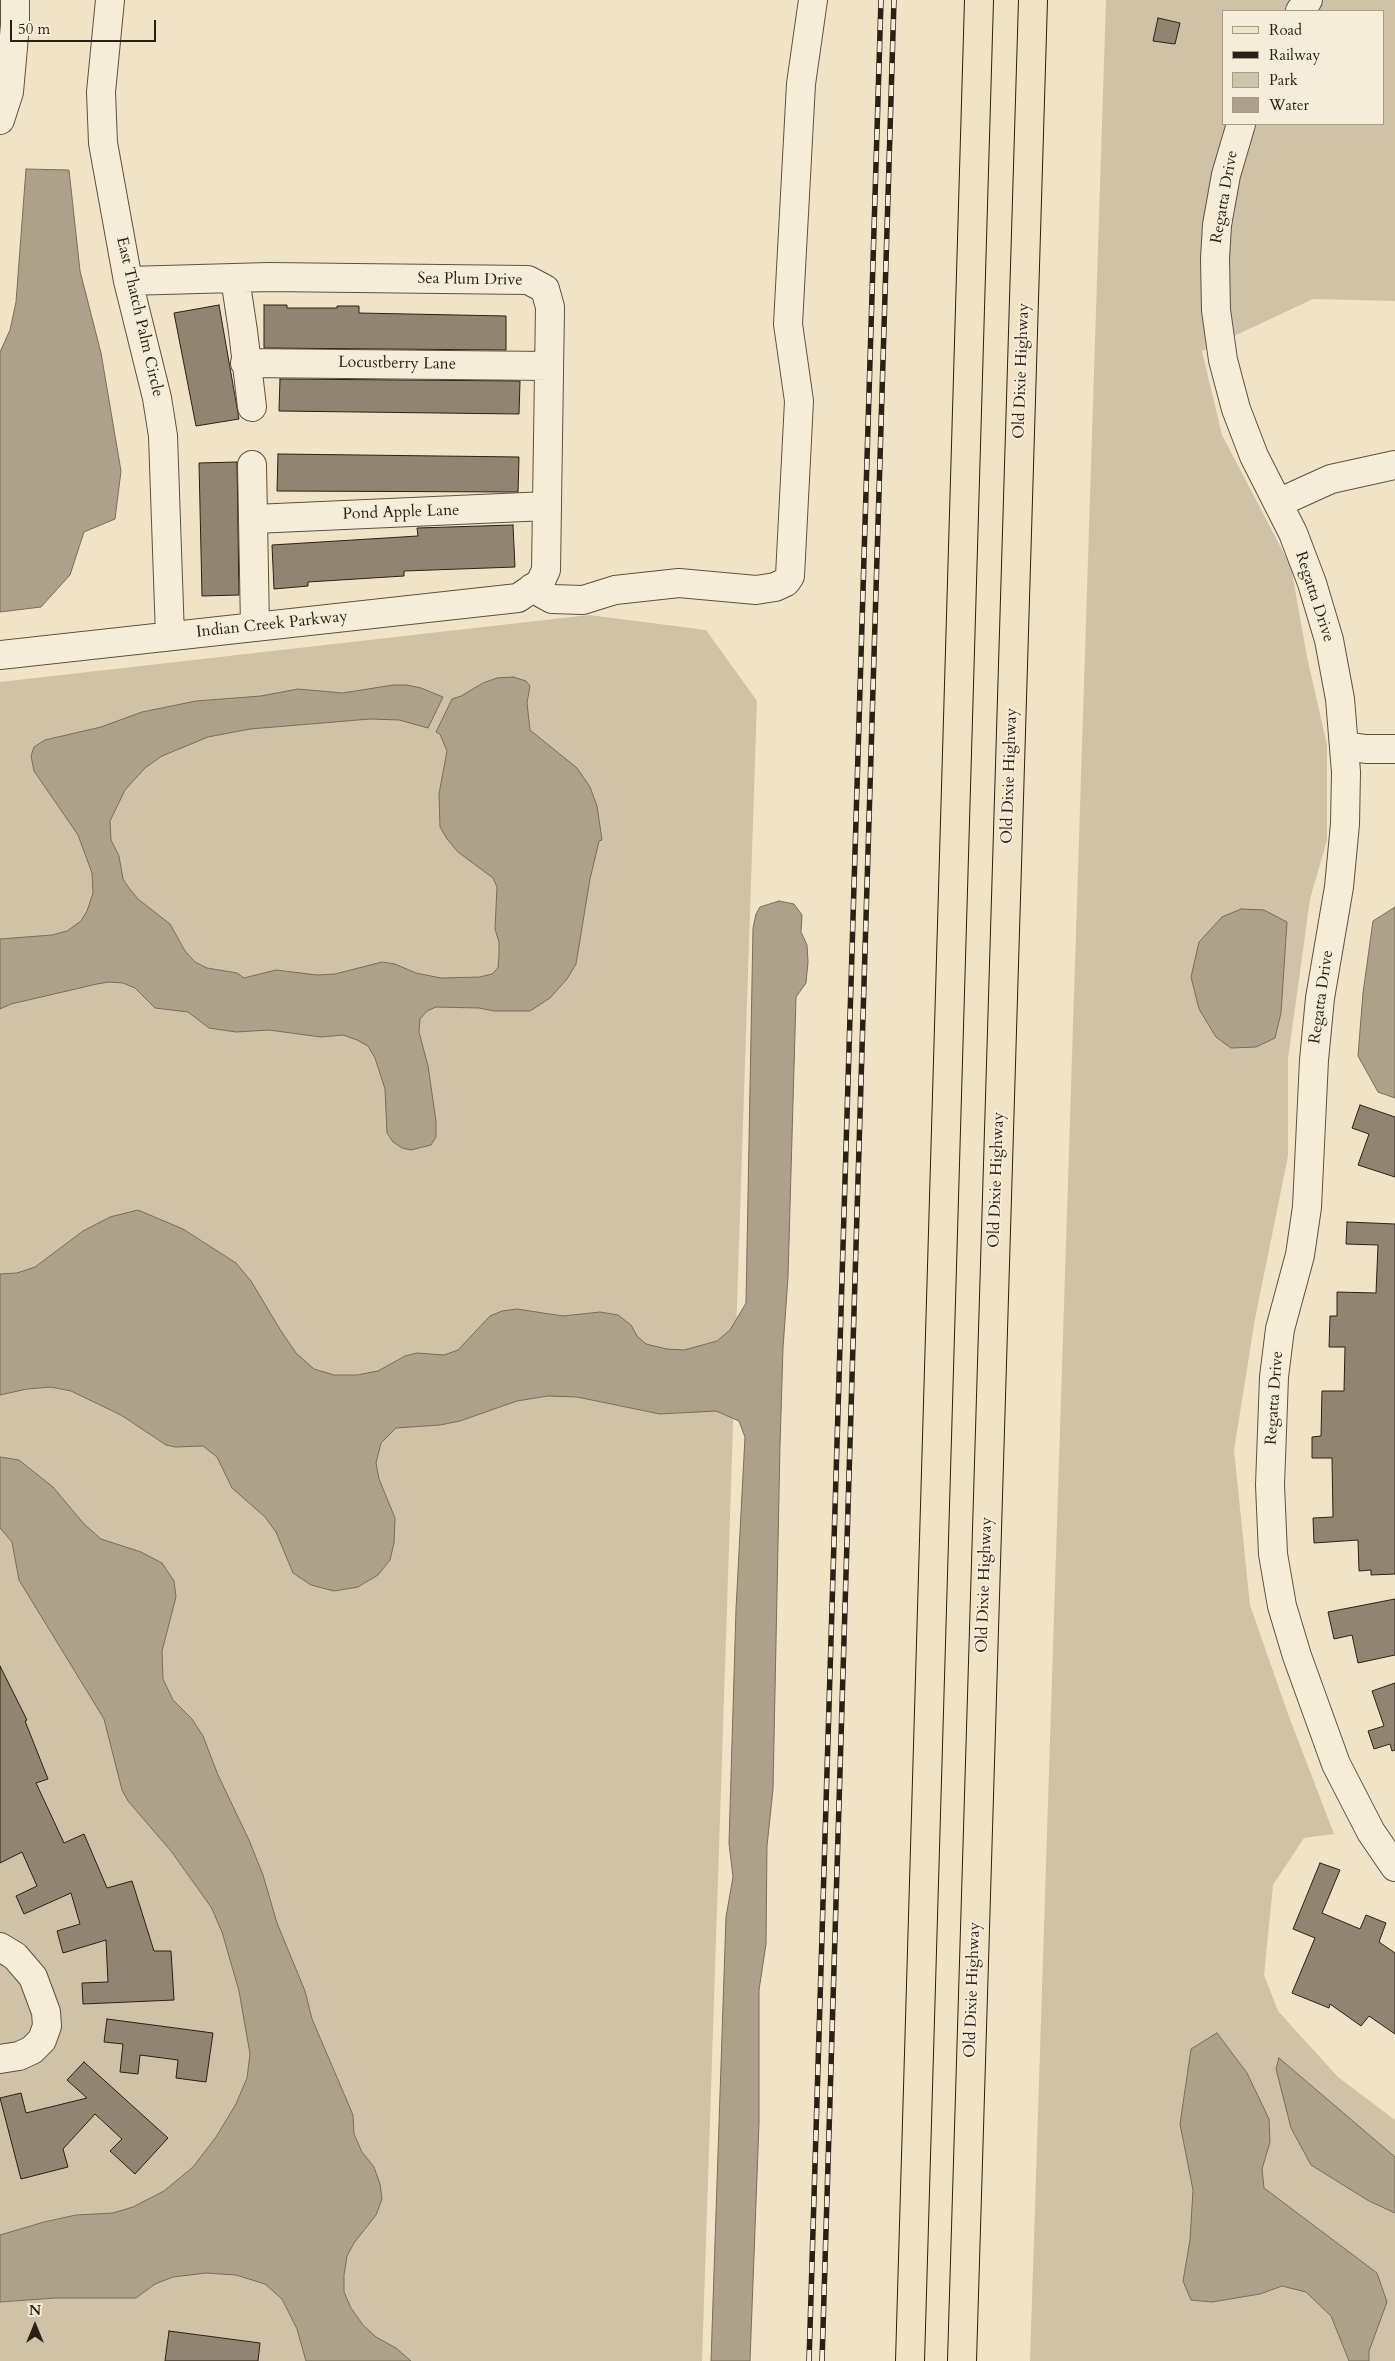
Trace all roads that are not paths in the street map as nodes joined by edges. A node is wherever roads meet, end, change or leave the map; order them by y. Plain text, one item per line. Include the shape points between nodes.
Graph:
1 (15, 0) edge
2 (110, 0) edge
3 (813, 0) edge
4 (980, 0) edge
5 (1033, 0) edge
6 (0, 120) edge
7 (1241, 125) edge
8 (235, 278) junction
9 (128, 281) junction
10 (246, 363) junction
11 (549, 366) junction
12 (252, 407) dead end
13 (252, 465) dead end
14 (1395, 465) edge
15 (1278, 503) junction
16 (547, 506) junction
17 (254, 519) junction
18 (536, 585) junction
19 (255, 626) junction
20 (170, 636) junction
21 (0, 655) edge
22 (1344, 746) junction
23 (1395, 749) edge
24 (1395, 1867) edge
25 (0, 1947) edge
26 (0, 2059) edge
27 (910, 2361) edge
28 (962, 2361) edge

1 - 6 street via 9,92
2 - 9 street, East Thatch Palm Circle via 101,92 103,143
3 - 18 street via 801,84 788,324 800,401 790,576 775,587 756,590 679,582 615,590 583,600 552,599
4 - 27 main road
5 - 28 main road, Old Dixie Highway
7 - 15 street, Regatta Drive via 1226,175 1217,225 1216,310 1223,360 1236,409 1254,456
8 - 9 street, Sea Plum Drive
8 - 10 street
8 - 11 street, Sea Plum Drive via 528,280 545,289 550,307
9 - 20 street, East Thatch Palm Circle via 157,398 163,436
10 - 11 street, Locustberry Lane
10 - 12 street
11 - 16 street, Sea Plum Drive
13 - 17 street
14 - 15 street via 1331,479
15 - 22 street, Regatta Drive via 1312,583 1329,640 1340,699
16 - 17 street, Pond Apple Lane
16 - 18 street, Sea Plum Drive via 546,570
17 - 19 street
18 - 19 street, Indian Creek Parkway via 518,598
19 - 20 street, Indian Creek Parkway
20 - 21 street, Indian Creek Parkway
22 - 23 street
22 - 24 street, Regatta Drive via 1345,824 1339,887 1320,998 1307,1207 1300,1255 1280,1329 1274,1377 1270,1520 1282,1606 1313,1701 1351,1796
25 - 26 street via 15,1956 33,1976 46,2012 47,2026 42,2040 32,2050

